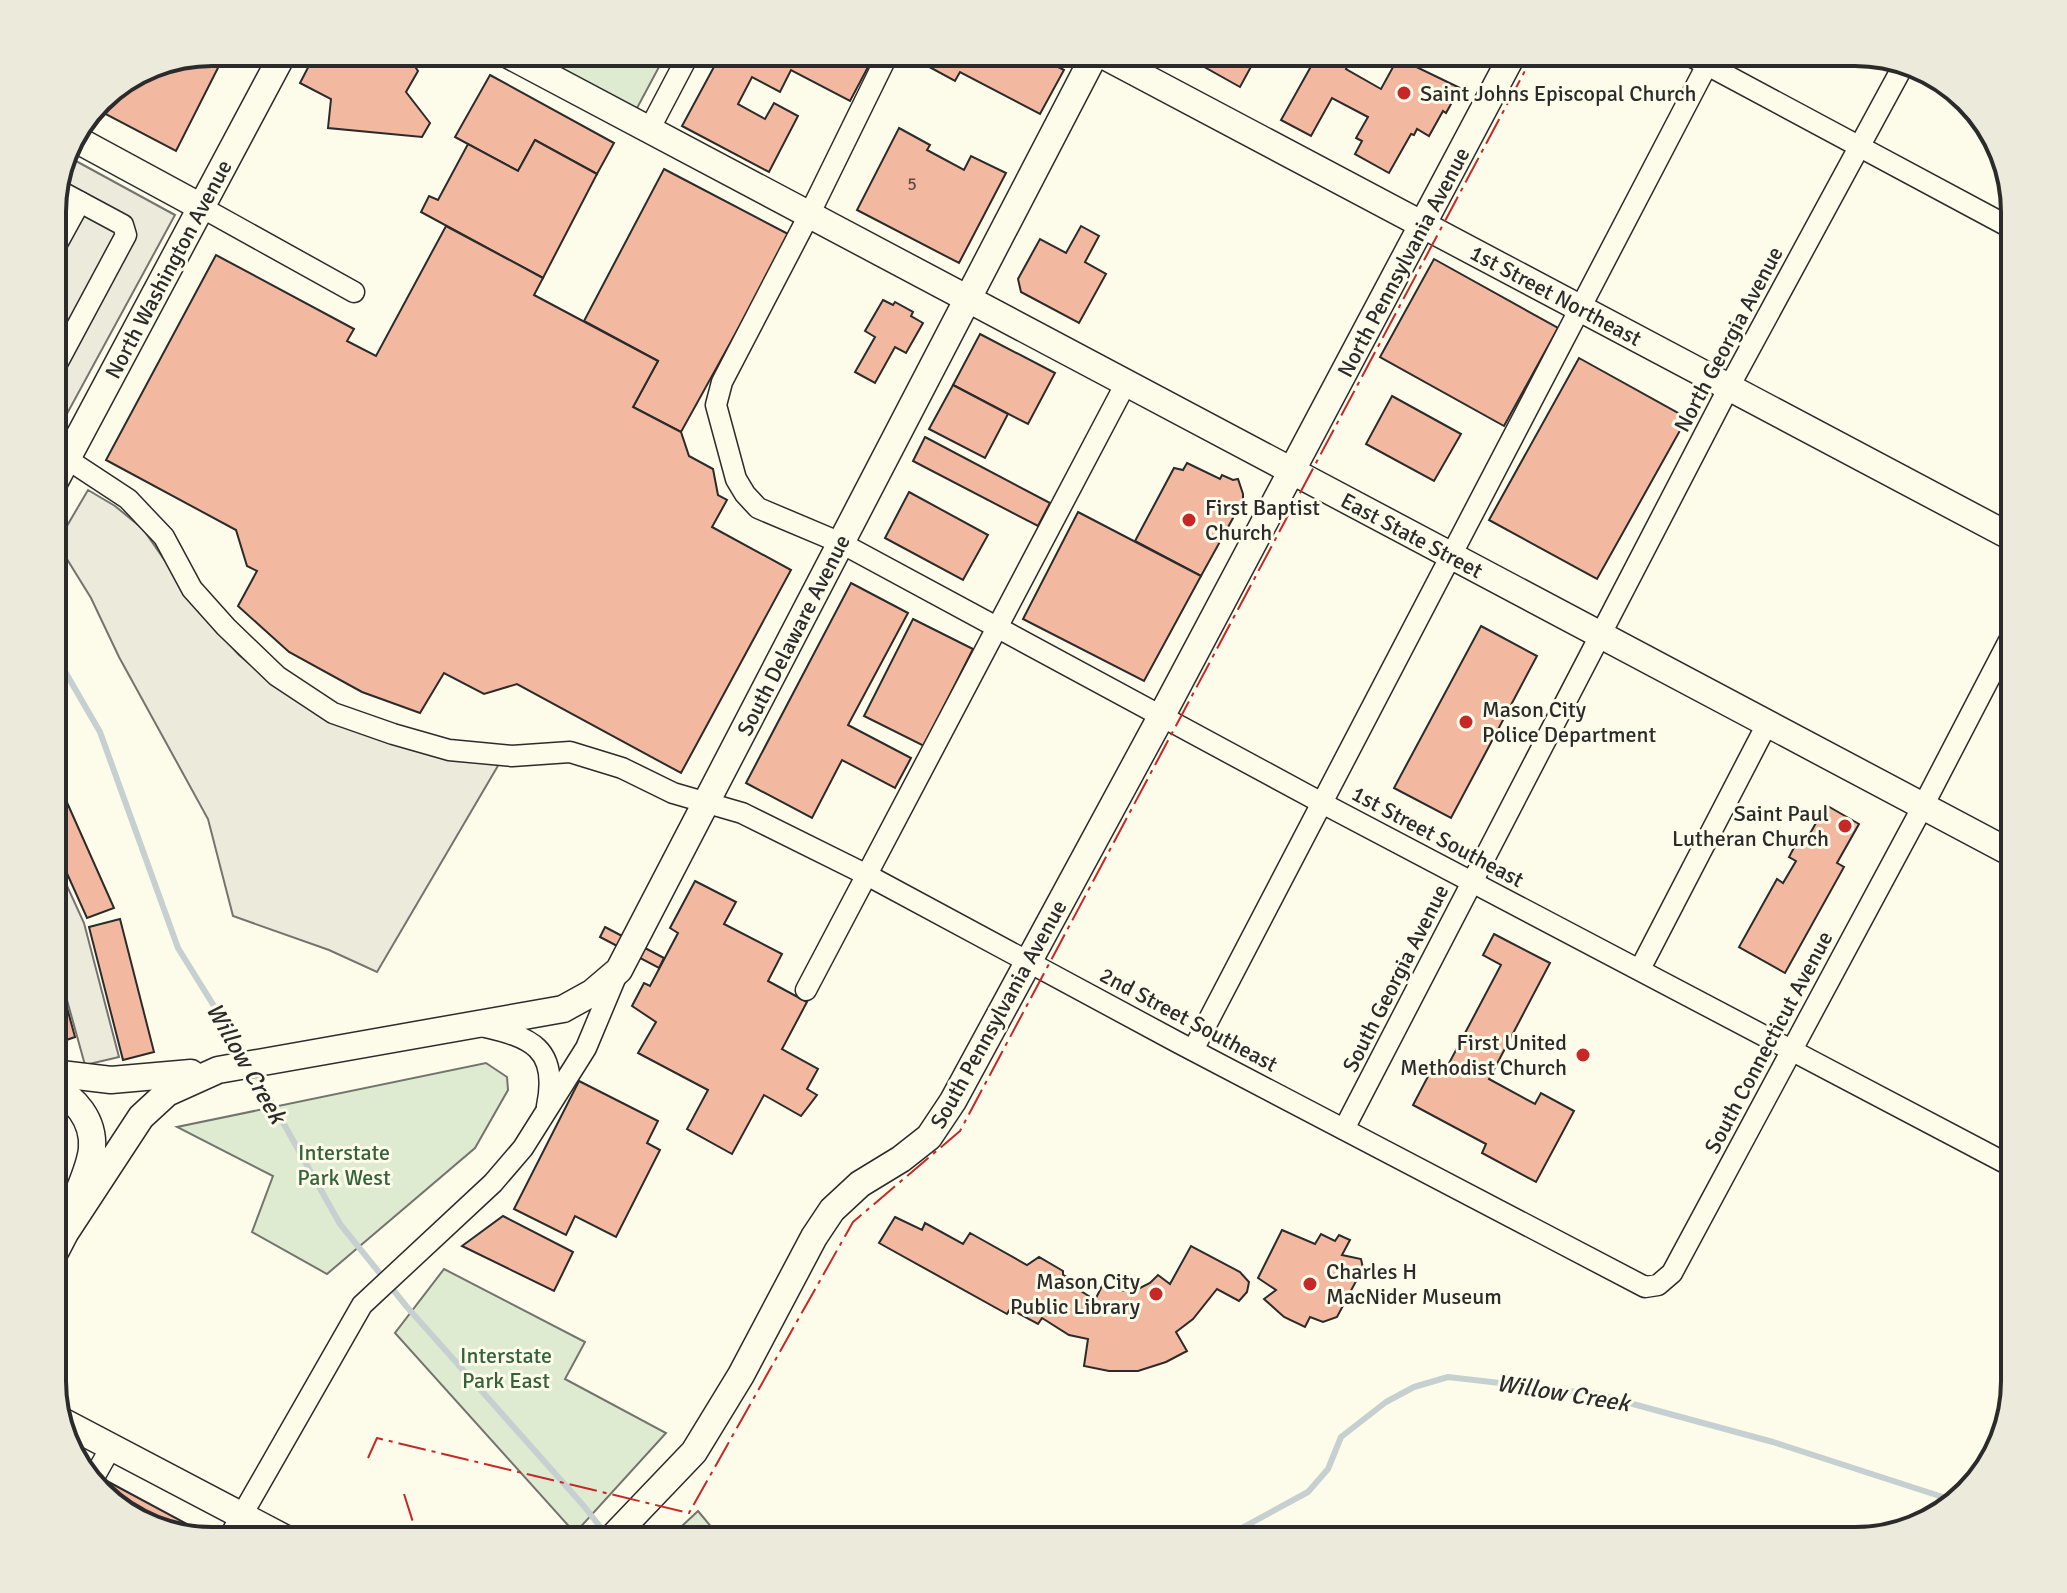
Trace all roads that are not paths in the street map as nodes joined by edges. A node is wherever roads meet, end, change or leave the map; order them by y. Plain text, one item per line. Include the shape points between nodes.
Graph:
1 (277, 66) edge
2 (529, 66) edge
3 (683, 66) edge
4 (882, 66) edge
5 (1089, 66) edge
6 (1123, 66) edge
7 (1507, 66) edge
8 (1706, 66) edge
9 (1709, 66) edge
10 (1899, 73) edge
11 (649, 130) junction
12 (83, 143) edge
13 (1860, 146) junction
14 (67, 195) edge
15 (80, 202) junction
16 (201, 207) junction
17 (809, 215) junction
18 (2001, 222) edge
19 (1424, 225) junction
20 (66, 228) edge
21 (354, 292) dead end
22 (967, 299) junction
23 (1580, 308) junction
24 (66, 347) edge
25 (1126, 383) junction
26 (1729, 387) junction
27 (66, 443) edge
28 (66, 458) edge
29 (1291, 471) junction
30 (2001, 532) edge
31 (841, 543) junction
32 (1451, 556) junction
33 (996, 628) junction
34 (1599, 634) junction
35 (2001, 656) edge
36 (1161, 717) junction
37 (1767, 724) junction
38 (706, 803) junction
39 (1322, 803) junction
40 (1923, 806) junction
41 (2001, 848) edge
42 (867, 875) junction
43 (1472, 881) junction
44 (1030, 961) junction
45 (1640, 969) junction
46 (619, 970) junction
47 (806, 990) dead end
48 (476, 1025) junction
49 (1791, 1049) junction
50 (1193, 1050) junction
51 (218, 1070) junction
52 (66, 1075) edge
53 (66, 1094) edge
54 (546, 1110) junction
55 (1344, 1129) junction
56 (2001, 1161) edge
57 (66, 1230) edge
58 (66, 1231) edge
59 (1645, 1287) joint
60 (74, 1427) edge
61 (111, 1447) junction
62 (98, 1471) edge
63 (241, 1515) junction
64 (235, 1527) edge
65 (264, 1527) edge
66 (622, 1527) edge

1 - 16 main road, North Washington Avenue
2 - 11 main road, East State Street
3 - 11 street
4 - 17 street, 1st Street Southeast
5 - 22 main road, South Delaware Avenue
6 - 19 main road, 1st Street Northeast
7 - 19 main road, North Pennsylvania Avenue
8 - 23 street
9 - 13 street
10 - 13 street, North Georgia Avenue
11 - 17 main road, East State Street
12 - 16 main road
13 - 18 street
13 - 26 street, North Georgia Avenue
14 - 15 street
15 - 20 street
15 - 24 street via 123,225 126,235
16 - 21 street
16 - 27 main road, North Washington Avenue
17 - 22 main road, East State Street
17 - 31 street, 1st Street Southeast via 722,382 716,405 745,494 758,508
19 - 23 main road, 1st Street Northeast
19 - 29 main road, North Pennsylvania Avenue
22 - 25 main road, East State Street
22 - 31 main road, South Delaware Avenue
23 - 26 main road, 1st Street Northeast
23 - 32 street
25 - 29 main road, East State Street
25 - 33 street
26 - 30 main road, 1st Street Northeast
26 - 34 street, North Georgia Avenue
28 - 38 street, 2nd Street Southeast via 128,499 164,537 192,589 226,627 277,676 333,713 449,750 512,756 570,752
29 - 32 main road, East State Street
29 - 36 main road, South Pennsylvania Avenue
31 - 33 street, 1st Street Southeast
31 - 38 main road, South Delaware Avenue
32 - 34 main road, East State Street
32 - 39 street
33 - 36 street, 1st Street Southeast
33 - 42 street
34 - 37 main road, East State Street
34 - 43 street, South Georgia Avenue
35 - 40 street, South Connecticut Avenue
36 - 39 street, 1st Street Southeast
36 - 44 main road, South Pennsylvania Avenue
37 - 40 main road, East State Street
37 - 45 street
38 - 42 street, 2nd Street Southeast via 742,813
38 - 46 main road, South Delaware Avenue
39 - 43 street, 1st Street Southeast
39 - 50 street
40 - 41 main road, East State Street
40 - 49 street, South Connecticut Avenue
42 - 44 street, 2nd Street Southeast
42 - 47 street
43 - 45 street, 1st Street Southeast
43 - 55 street, South Georgia Avenue
44 - 50 street, 2nd Street Southeast
44 - 66 main road, South Pennsylvania Avenue via 929,1137 832,1210 694,1452
45 - 49 street, 1st Street Southeast
46 - 48 main road, South Delaware Avenue via 563,1009
46 - 54 street, South Delaware Avenue via 586,1048
48 - 51 main road
48 - 54 street, South Delaware Avenue via 511,1033 542,1051 551,1085
49 - 56 street, 1st Street Southeast
49 - 59 street, South Connecticut Avenue via 1672,1273 1658,1285
50 - 55 street, 2nd Street Southeast
51 - 52 main road via 111,1080
51 - 58 main road via 167,1093 141,1117
53 - 57 main road via 83,1112 92,1148
54 - 63 street, South Delaware Avenue via 493,1183 362,1305
55 - 59 street, 2nd Street Southeast
60 - 61 main road
61 - 62 street
61 - 63 main road
63 - 64 street, South Delaware Avenue
63 - 65 main road

